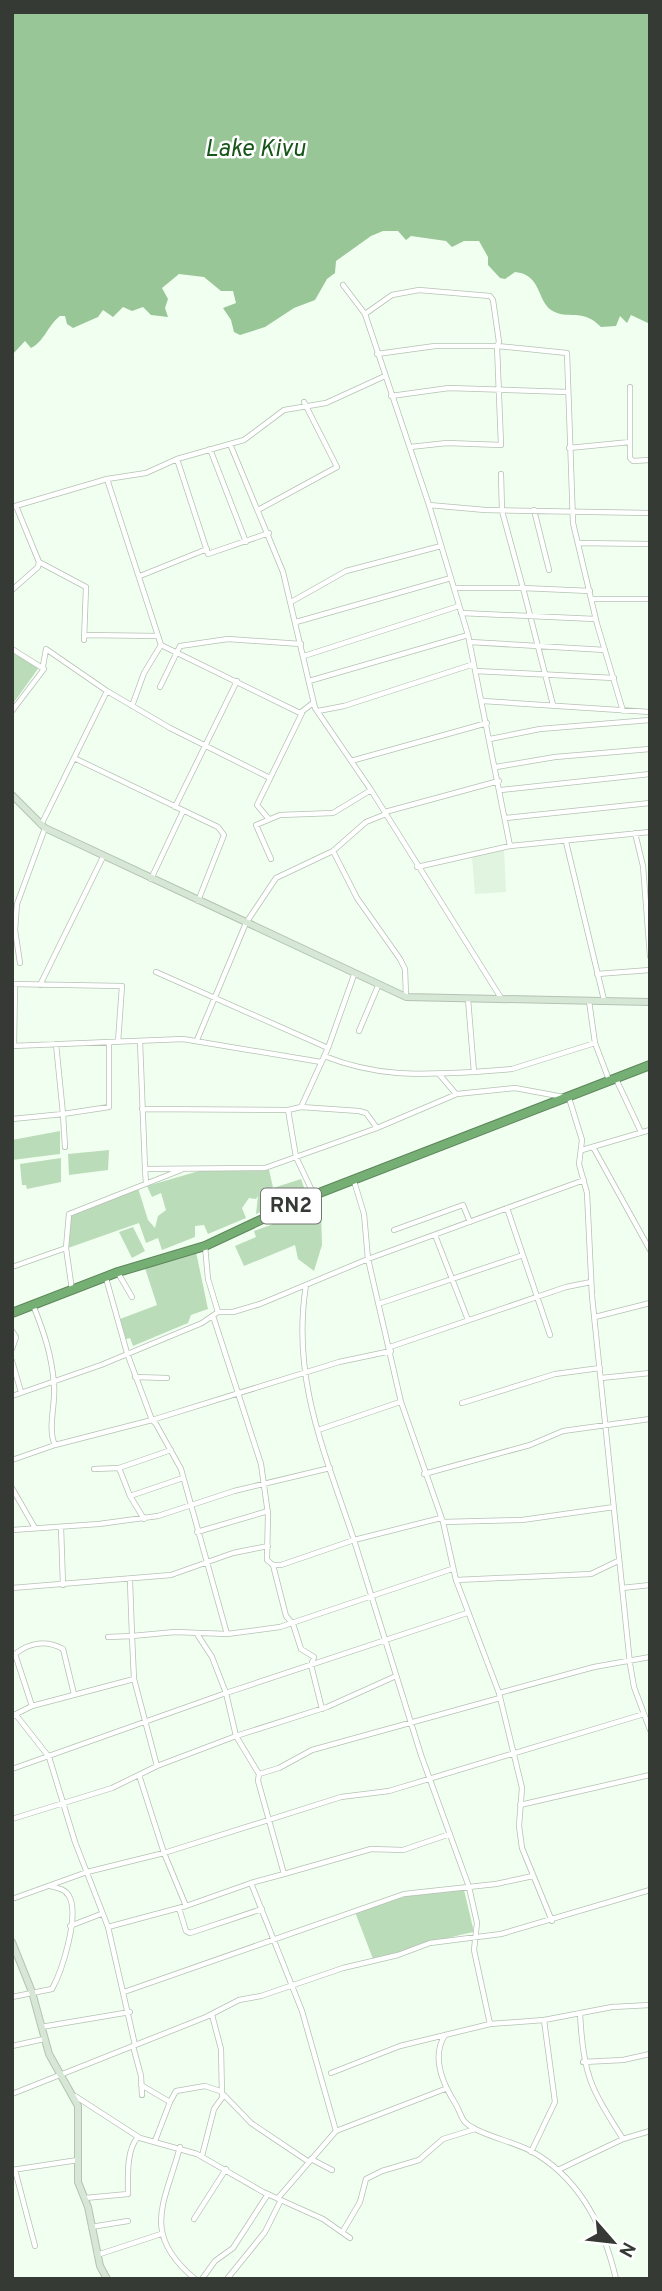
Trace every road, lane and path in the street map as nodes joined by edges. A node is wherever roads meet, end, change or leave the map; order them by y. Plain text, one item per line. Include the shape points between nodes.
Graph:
1 (343, 285) dead end
2 (365, 314) junction
3 (497, 346) junction
4 (377, 354) junction
5 (385, 376) junction
6 (629, 387) dead end
7 (500, 390) junction
8 (568, 392) junction
9 (391, 396) junction
10 (305, 404) junction
11 (630, 442) junction
12 (230, 444) junction
13 (410, 447) junction
14 (210, 449) junction
15 (569, 449) junction
16 (177, 459) junction
17 (650, 460) edge
18 (501, 474) dead end
19 (107, 478) junction
20 (429, 505) junction
21 (14, 507) edge
22 (258, 510) junction
23 (534, 510) junction
24 (502, 511) junction
25 (572, 512) junction
26 (650, 513) edge
27 (269, 533) junction
28 (246, 542) junction
29 (578, 543) junction
30 (650, 544) edge
31 (441, 546) junction
32 (207, 549) junction
33 (39, 562) junction
34 (549, 570) dead end
35 (141, 576) junction
36 (451, 578) junction
37 (454, 588) junction
38 (523, 588) junction
39 (12, 590) edge
40 (590, 592) junction
41 (592, 599) junction
42 (649, 599) edge
43 (291, 602) junction
44 (459, 606) junction
45 (461, 613) junction
46 (531, 617) junction
47 (595, 619) junction
48 (296, 622) junction
49 (468, 635) junction
50 (158, 636) junction
51 (469, 642) junction
52 (301, 644) junction
53 (162, 645) junction
54 (538, 646) junction
55 (12, 649) edge
56 (605, 650) junction
57 (176, 652) junction
58 (304, 656) junction
59 (474, 664) junction
60 (43, 666) junction
61 (476, 671) junction
62 (546, 675) junction
63 (614, 678) junction
64 (237, 681) junction
65 (309, 681) junction
66 (160, 687) dead end
67 (107, 691) junction
68 (483, 701) junction
69 (313, 703) junction
70 (553, 705) junction
71 (132, 706) junction
72 (12, 711) edge
73 (317, 711) junction
74 (623, 711) junction
75 (650, 712) edge
76 (302, 713) junction
77 (650, 720) edge
78 (487, 723) junction
79 (490, 739) junction
80 (204, 745) junction
81 (650, 748) edge
82 (74, 758) junction
83 (351, 761) junction
84 (496, 767) junction
85 (650, 774) edge
86 (270, 778) junction
87 (499, 781) junction
88 (371, 790) junction
89 (501, 790) junction
90 (12, 795) edge
91 (650, 803) edge
92 (175, 807) junction
93 (183, 811) junction
94 (385, 813) junction
95 (268, 818) junction
96 (505, 818) junction
97 (43, 827) junction
98 (650, 832) edge
99 (635, 833) junction
100 (566, 842) junction
101 (510, 846) junction
102 (333, 851) junction
103 (103, 857) junction
104 (271, 859) dead end
105 (417, 867) junction
106 (151, 879) junction
107 (198, 902) junction
108 (648, 917) edge
109 (246, 923) junction
110 (649, 944) edge
111 (650, 956) edge
112 (20, 962) dead end
113 (650, 970) edge
114 (156, 972) dead end
115 (597, 974) junction
116 (354, 975) junction
117 (14, 984) edge
118 (40, 985) junction
119 (378, 986) junction
120 (406, 997) junction
121 (501, 998) junction
122 (215, 999) junction
123 (468, 999) junction
124 (589, 1000) junction
125 (604, 1000) junction
126 (650, 1002) edge
127 (359, 1031) dead end
128 (197, 1040) junction
129 (140, 1041) junction
130 (109, 1042) junction
131 (118, 1042) junction
132 (595, 1043) junction
133 (56, 1044) junction
134 (13, 1046) edge
135 (328, 1048) junction
136 (324, 1056) junction
137 (321, 1062) junction
138 (650, 1065) edge
139 (474, 1072) junction
140 (438, 1074) junction
141 (612, 1080) junction
142 (457, 1094) junction
143 (569, 1098) junction
144 (301, 1107) junction
145 (142, 1109) junction
146 (288, 1110) junction
147 (63, 1114) junction
148 (12, 1119) edge
149 (377, 1128) junction
150 (650, 1130) edge
151 (640, 1132) junction
152 (65, 1147) dead end
153 (593, 1147) junction
154 (582, 1150) junction
155 (296, 1157) junction
156 (145, 1168) junction
157 (185, 1169) junction
158 (354, 1180) junction
159 (584, 1180) junction
160 (146, 1183) junction
161 (314, 1195) junction
162 (507, 1208) junction
163 (470, 1222) junction
164 (394, 1230) dead end
165 (436, 1235) junction
166 (205, 1246) junction
167 (66, 1248) junction
168 (650, 1250) edge
169 (523, 1255) junction
170 (368, 1259) junction
171 (12, 1267) edge
172 (118, 1272) junction
173 (106, 1277) junction
174 (451, 1278) junction
175 (591, 1282) junction
176 (306, 1284) junction
177 (72, 1290) junction
178 (537, 1296) junction
179 (132, 1297) dead end
180 (381, 1303) junction
181 (650, 1303) edge
182 (33, 1306) junction
183 (12, 1313) edge
184 (216, 1314) junction
185 (595, 1317) junction
186 (468, 1320) junction
187 (12, 1331) edge
188 (550, 1335) dead end
189 (12, 1349) edge
190 (390, 1349) junction
191 (127, 1353) junction
192 (12, 1361) edge
193 (600, 1368) junction
194 (650, 1373) edge
195 (304, 1374) junction
196 (135, 1377) junction
197 (167, 1378) dead end
198 (601, 1378) junction
199 (54, 1383) junction
200 (21, 1392) junction
201 (239, 1394) junction
202 (12, 1396) edge
203 (401, 1402) junction
204 (462, 1403) dead end
205 (650, 1419) edge
206 (152, 1420) junction
207 (606, 1427) junction
208 (318, 1430) junction
209 (55, 1445) junction
210 (171, 1450) junction
211 (12, 1460) edge
212 (119, 1468) junction
213 (330, 1468) junction
214 (94, 1469) dead end
215 (424, 1474) junction
216 (183, 1478) junction
217 (263, 1484) junction
218 (12, 1488) edge
219 (130, 1496) junction
220 (189, 1506) junction
221 (614, 1507) junction
222 (268, 1511) junction
223 (144, 1519) junction
224 (442, 1520) junction
225 (61, 1527) junction
226 (35, 1528) junction
227 (12, 1530) edge
228 (197, 1532) junction
229 (354, 1540) junction
230 (268, 1546) junction
231 (618, 1561) junction
232 (206, 1562) junction
233 (273, 1565) junction
234 (453, 1569) junction
235 (456, 1580) junction
236 (130, 1581) junction
237 (63, 1585) junction
238 (650, 1585) edge
239 (12, 1588) edge
240 (622, 1588) junction
241 (373, 1596) junction
242 (467, 1613) junction
243 (293, 1624) junction
244 (197, 1633) junction
245 (227, 1634) junction
246 (132, 1636) junction
247 (108, 1637) dead end
248 (386, 1640) junction
249 (23, 1647) junction
250 (12, 1650) edge
251 (650, 1657) edge
252 (631, 1660) junction
253 (311, 1665) junction
254 (396, 1676) junction
255 (134, 1679) junction
256 (226, 1693) junction
257 (74, 1695) junction
258 (500, 1696) junction
259 (32, 1706) junction
260 (322, 1709) junction
261 (644, 1714) junction
262 (14, 1715) edge
263 (144, 1722) junction
264 (411, 1722) junction
265 (650, 1730) edge
266 (236, 1736) junction
267 (513, 1753) junction
268 (49, 1756) junction
269 (157, 1766) junction
270 (12, 1769) edge
271 (259, 1773) junction
272 (139, 1775) junction
273 (650, 1775) edge
274 (431, 1777) junction
275 (63, 1803) junction
276 (520, 1805) junction
277 (12, 1819) edge
278 (269, 1821) junction
279 (450, 1833) junction
280 (164, 1853) junction
281 (87, 1872) junction
282 (284, 1874) junction
283 (533, 1875) junction
284 (251, 1883) junction
285 (49, 1886) junction
286 (469, 1887) junction
287 (650, 1890) edge
288 (12, 1899) edge
289 (186, 1906) junction
290 (179, 1908) junction
291 (261, 1909) junction
292 (101, 1914) junction
293 (552, 1921) junction
294 (70, 1926) junction
295 (108, 1927) junction
296 (274, 1938) junction
297 (477, 1938) junction
298 (12, 1942) edge
299 (291, 1986) junction
300 (32, 1992) junction
301 (124, 1992) junction
302 (12, 1997) edge
303 (650, 2005) edge
304 (130, 2012) junction
305 (580, 2013) junction
306 (212, 2015) junction
307 (544, 2021) junction
308 (490, 2024) junction
309 (41, 2027) junction
310 (445, 2035) junction
311 (44, 2039) junction
312 (134, 2045) junction
313 (12, 2046) edge
314 (650, 2054) edge
315 (583, 2062) junction
316 (331, 2073) dead end
317 (62, 2075) junction
318 (141, 2085) junction
319 (444, 2089) junction
320 (220, 2093) junction
321 (12, 2094) edge
322 (142, 2095) dead end
323 (75, 2096) junction
324 (170, 2102) junction
325 (475, 2129) junction
326 (336, 2131) junction
327 (650, 2131) edge
328 (138, 2137) junction
329 (623, 2139) junction
330 (155, 2141) junction
331 (180, 2147) junction
332 (531, 2152) junction
333 (202, 2156) junction
334 (79, 2160) junction
335 (310, 2161) junction
336 (226, 2169) junction
337 (14, 2170) edge
338 (332, 2170) dead end
339 (558, 2170) junction
340 (268, 2194) junction
341 (85, 2198) junction
342 (280, 2199) junction
343 (194, 2220) dead end
344 (128, 2221) dead end
345 (91, 2227) junction
346 (343, 2231) junction
347 (161, 2234) junction
348 (350, 2238) dead end
349 (35, 2246) dead end
350 (97, 2255) junction
351 (107, 2279) edge
352 (195, 2279) edge
353 (202, 2279) edge
354 (227, 2279) edge
355 (616, 2279) edge

1 - 2 street
2 - 3 street via 392,295 419,290 490,296
2 - 4 street
3 - 4 street via 435,346
3 - 7 street
3 - 8 street via 567,354
4 - 5 street
5 - 9 street
5 - 10 street via 326,403
6 - 11 street
7 - 8 street
7 - 9 street via 443,388
7 - 13 street via 501,445
8 - 15 street
9 - 13 street
10 - 12 street via 284,410 251,436
10 - 22 street via 337,467
11 - 15 street
11 - 17 street via 631,460
12 - 14 street
12 - 22 street
13 - 20 street
14 - 16 street
14 - 28 street
15 - 25 street
16 - 19 street via 146,473
16 - 32 street
18 - 24 street
19 - 21 street
19 - 35 street
20 - 24 street
20 - 31 street
21 - 33 street
22 - 27 street
23 - 24 street
23 - 25 street
23 - 34 street
24 - 38 street
25 - 26 street
25 - 29 street
27 - 28 street
27 - 43 street
28 - 32 street via 208,554
29 - 30 street
29 - 40 street
31 - 36 street
31 - 43 street via 346,571
32 - 35 street
33 - 39 street
33 - 50 street via 86,587 85,638
35 - 50 street
36 - 37 street
36 - 48 street
37 - 38 street
37 - 44 street
38 - 40 street
38 - 46 street
40 - 41 street
41 - 42 street
41 - 47 street
43 - 48 street
44 - 45 street
44 - 58 street
45 - 46 street
45 - 49 street
46 - 47 street
46 - 54 street
47 - 56 street
48 - 52 street
49 - 51 street
49 - 65 street
50 - 53 street
51 - 54 street
51 - 59 street
52 - 57 street via 228,639 180,646
52 - 58 street
53 - 57 street
53 - 71 street via 144,673
54 - 56 street
54 - 62 street
55 - 60 street
56 - 63 street
57 - 64 street
57 - 66 street
58 - 65 street
59 - 61 street
59 - 73 street
60 - 67 street via 46,649
60 - 72 street
61 - 62 street
61 - 68 street
62 - 63 street
62 - 70 street
63 - 74 street
64 - 76 street
64 - 80 street
65 - 69 street
67 - 71 street
67 - 82 street
68 - 70 street
68 - 78 street
69 - 73 street
69 - 76 street
70 - 74 street
71 - 80 street
73 - 83 street
74 - 75 street
76 - 86 street
77 - 79 street via 551,728
78 - 79 street
78 - 83 street
79 - 84 street
80 - 86 street
80 - 92 street
81 - 84 street
82 - 92 street
82 - 97 street
83 - 88 street
84 - 87 street
85 - 89 street
86 - 95 street via 257,805
87 - 89 street
87 - 94 street
88 - 94 street
88 - 95 street via 333,813
89 - 96 street
90 - 97 street
91 - 96 street
92 - 93 street
93 - 106 street
93 - 107 street via 218,827 224,835
94 - 102 street via 366,822
94 - 105 street
95 - 104 street via 256,825
96 - 101 street
97 - 103 street
97 - 112 street via 17,904
98 - 99 street
99 - 100 street
99 - 108 street
100 - 101 street
100 - 115 street
101 - 105 street
102 - 109 street via 278,875
102 - 120 street via 357,898 405,969
103 - 106 street
103 - 118 street
105 - 121 street
106 - 107 street
107 - 109 street
108 - 110 street
109 - 116 street
109 - 122 street
110 - 111 street
113 - 115 street
114 - 122 street
115 - 125 street
116 - 119 street
116 - 135 street
117 - 118 street
117 - 134 street
118 - 131 street via 122,986
119 - 120 street
119 - 127 street
120 - 123 street
121 - 123 street
121 - 124 street
122 - 128 street
122 - 135 street
123 - 139 street
124 - 125 street
124 - 132 street
125 - 126 street
128 - 129 street
128 - 137 street
129 - 131 street
129 - 145 street
130 - 131 street
130 - 133 street
130 - 147 street via 109,1107
132 - 139 street via 512,1069
132 - 141 street
133 - 134 street
133 - 147 street
135 - 136 street
136 - 137 street
136 - 140 street via 358,1069
137 - 144 street
138 - 141 highway, RN2
139 - 140 street
140 - 142 street
141 - 143 highway, RN2
141 - 151 street
142 - 143 street via 515,1088
142 - 149 street
143 - 154 street
143 - 158 highway, RN2
144 - 146 street
144 - 149 street via 363,1111
145 - 146 street
145 - 156 street
146 - 155 street
147 - 148 street
147 - 152 street
149 - 155 street
150 - 151 street
151 - 153 street
153 - 154 street
153 - 168 street
154 - 159 street via 579,1164
155 - 157 street via 265,1168
155 - 161 street
156 - 157 street
156 - 160 street
157 - 160 street
158 - 161 highway, RN2
158 - 170 street via 364,1214
159 - 162 street
159 - 175 street
160 - 167 street via 69,1214
161 - 166 highway, RN2
162 - 163 street
162 - 169 street
163 - 164 street via 463,1205
163 - 165 street
165 - 170 street
165 - 174 street
166 - 172 highway, RN2
166 - 184 street
167 - 171 street
167 - 177 street
169 - 174 street
169 - 178 street
170 - 176 street
170 - 180 street
172 - 173 highway, RN2
172 - 179 street
173 - 177 highway, RN2
173 - 191 street
174 - 180 street
174 - 186 street
175 - 178 street
175 - 185 street
176 - 184 street via 260,1304
176 - 195 street via 301,1340
177 - 182 highway, RN2
178 - 186 street
178 - 188 street
180 - 190 street
181 - 185 street
182 - 183 highway, RN2
182 - 199 street via 50,1348
184 - 191 street
184 - 201 street
185 - 193 street
186 - 190 street
187 - 189 street via 16,1344
190 - 195 street
190 - 203 street
191 - 196 street
191 - 199 street
192 - 200 street
193 - 198 street
193 - 204 street via 555,1374
194 - 198 street
195 - 201 street
195 - 208 street
196 - 197 street
196 - 206 street
198 - 207 street
199 - 200 street
199 - 209 street
200 - 202 street
201 - 206 street
201 - 217 street
203 - 208 street
203 - 215 street
205 - 207 street
206 - 209 street
206 - 210 street
207 - 215 street via 563,1431 530,1445
207 - 221 street
208 - 213 street
209 - 211 street
210 - 212 street
210 - 216 street
212 - 214 street
212 - 219 street
213 - 217 street
213 - 229 street
215 - 224 street
216 - 219 street
216 - 220 street
217 - 220 street
217 - 222 street
218 - 226 street
219 - 223 street
220 - 223 street
220 - 228 street
221 - 224 street via 522,1520
221 - 231 street
222 - 228 street
222 - 230 street
223 - 225 street
224 - 229 street
224 - 234 street
225 - 226 street
225 - 237 street
226 - 227 street
228 - 232 street
229 - 233 street
229 - 241 street
230 - 232 street
230 - 233 street via 267,1560
231 - 235 street via 591,1574
231 - 240 street
232 - 236 street via 179,1574
232 - 245 street
233 - 243 street via 279,1600
234 - 235 street
234 - 241 street
235 - 242 street
236 - 237 street
236 - 246 street
237 - 239 street
238 - 240 street
240 - 252 street
241 - 243 street
241 - 248 street
242 - 248 street
242 - 258 street
243 - 245 street
243 - 253 street via 301,1649 314,1657
244 - 245 street
244 - 246 street
244 - 256 street
246 - 247 street
246 - 255 street
248 - 253 street
248 - 254 street
249 - 250 street
249 - 257 street via 41,1643 63,1649
249 - 259 street via 15,1654 16,1664
251 - 252 street
252 - 258 street
252 - 261 street
253 - 256 street
253 - 260 street
254 - 260 street
254 - 264 street
255 - 257 street
255 - 263 street
256 - 263 street
256 - 266 street
257 - 259 street
258 - 264 street
258 - 267 street
259 - 262 street
260 - 266 street
261 - 265 street
261 - 267 street
262 - 268 street
263 - 268 street
263 - 269 street
264 - 271 street via 312,1750
264 - 274 street
266 - 269 street
266 - 271 street
267 - 274 street
267 - 276 street via 522,1788
268 - 270 street
268 - 275 street
269 - 272 street
271 - 278 street
272 - 275 street
272 - 280 street
273 - 276 street
274 - 278 street via 389,1791 341,1797
274 - 279 street
275 - 277 street
275 - 281 street
276 - 283 street via 522,1848
278 - 280 street
278 - 282 street
279 - 282 street via 402,1850 371,1849
279 - 286 street
280 - 281 street
280 - 289 street
281 - 285 street
281 - 292 street
282 - 284 street
283 - 286 street
283 - 293 street
284 - 289 street
284 - 291 street
285 - 288 street
285 - 294 street via 62,1889 71,1899
286 - 296 street via 404,1894
286 - 297 street
287 - 293 street
289 - 290 street
290 - 291 street via 190,1933
290 - 295 street
291 - 296 street
292 - 294 street
292 - 295 street
293 - 297 street
294 - 300 street via 54,1986 47,1992
295 - 301 street
296 - 299 street
296 - 301 street
297 - 299 street via 430,1943
297 - 308 street via 474,1950
298 - 300 street
299 - 306 street via 235,2002
299 - 326 street
300 - 302 street
300 - 309 street
301 - 304 street
303 - 305 street
304 - 309 street
304 - 312 street
305 - 307 street
305 - 315 street
306 - 312 street
306 - 320 street via 223,2064
307 - 308 street
307 - 332 street via 555,2102
308 - 310 street
309 - 311 street
310 - 316 street via 374,2054
310 - 319 street via 440,2054
311 - 313 street
311 - 317 street
312 - 317 street
312 - 318 street
314 - 315 street
315 - 329 street via 593,2093
317 - 321 street
317 - 323 street
318 - 322 street
318 - 324 street
319 - 325 street via 463,2122
319 - 326 street
320 - 324 street via 205,2087 176,2091
320 - 333 street
320 - 335 street via 251,2123
323 - 328 street
323 - 334 street
324 - 330 street
325 - 332 street
325 - 346 street via 443,2139 419,2160 366,2179 360,2202
326 - 335 street
327 - 329 street
328 - 330 street
328 - 341 street via 128,2194
329 - 339 street
330 - 331 street
331 - 333 street
331 - 347 street via 162,2203
332 - 339 street
333 - 336 street
334 - 337 street
334 - 341 street
335 - 338 street
335 - 342 street
336 - 340 street
336 - 343 street
337 - 349 street
339 - 355 street via 603,2229
340 - 342 street
340 - 353 street via 233,2248 215,2261
341 - 345 street
342 - 346 street
342 - 354 street via 265,2232
344 - 345 street
345 - 350 street
346 - 348 street
347 - 350 street
347 - 352 street
350 - 351 street

